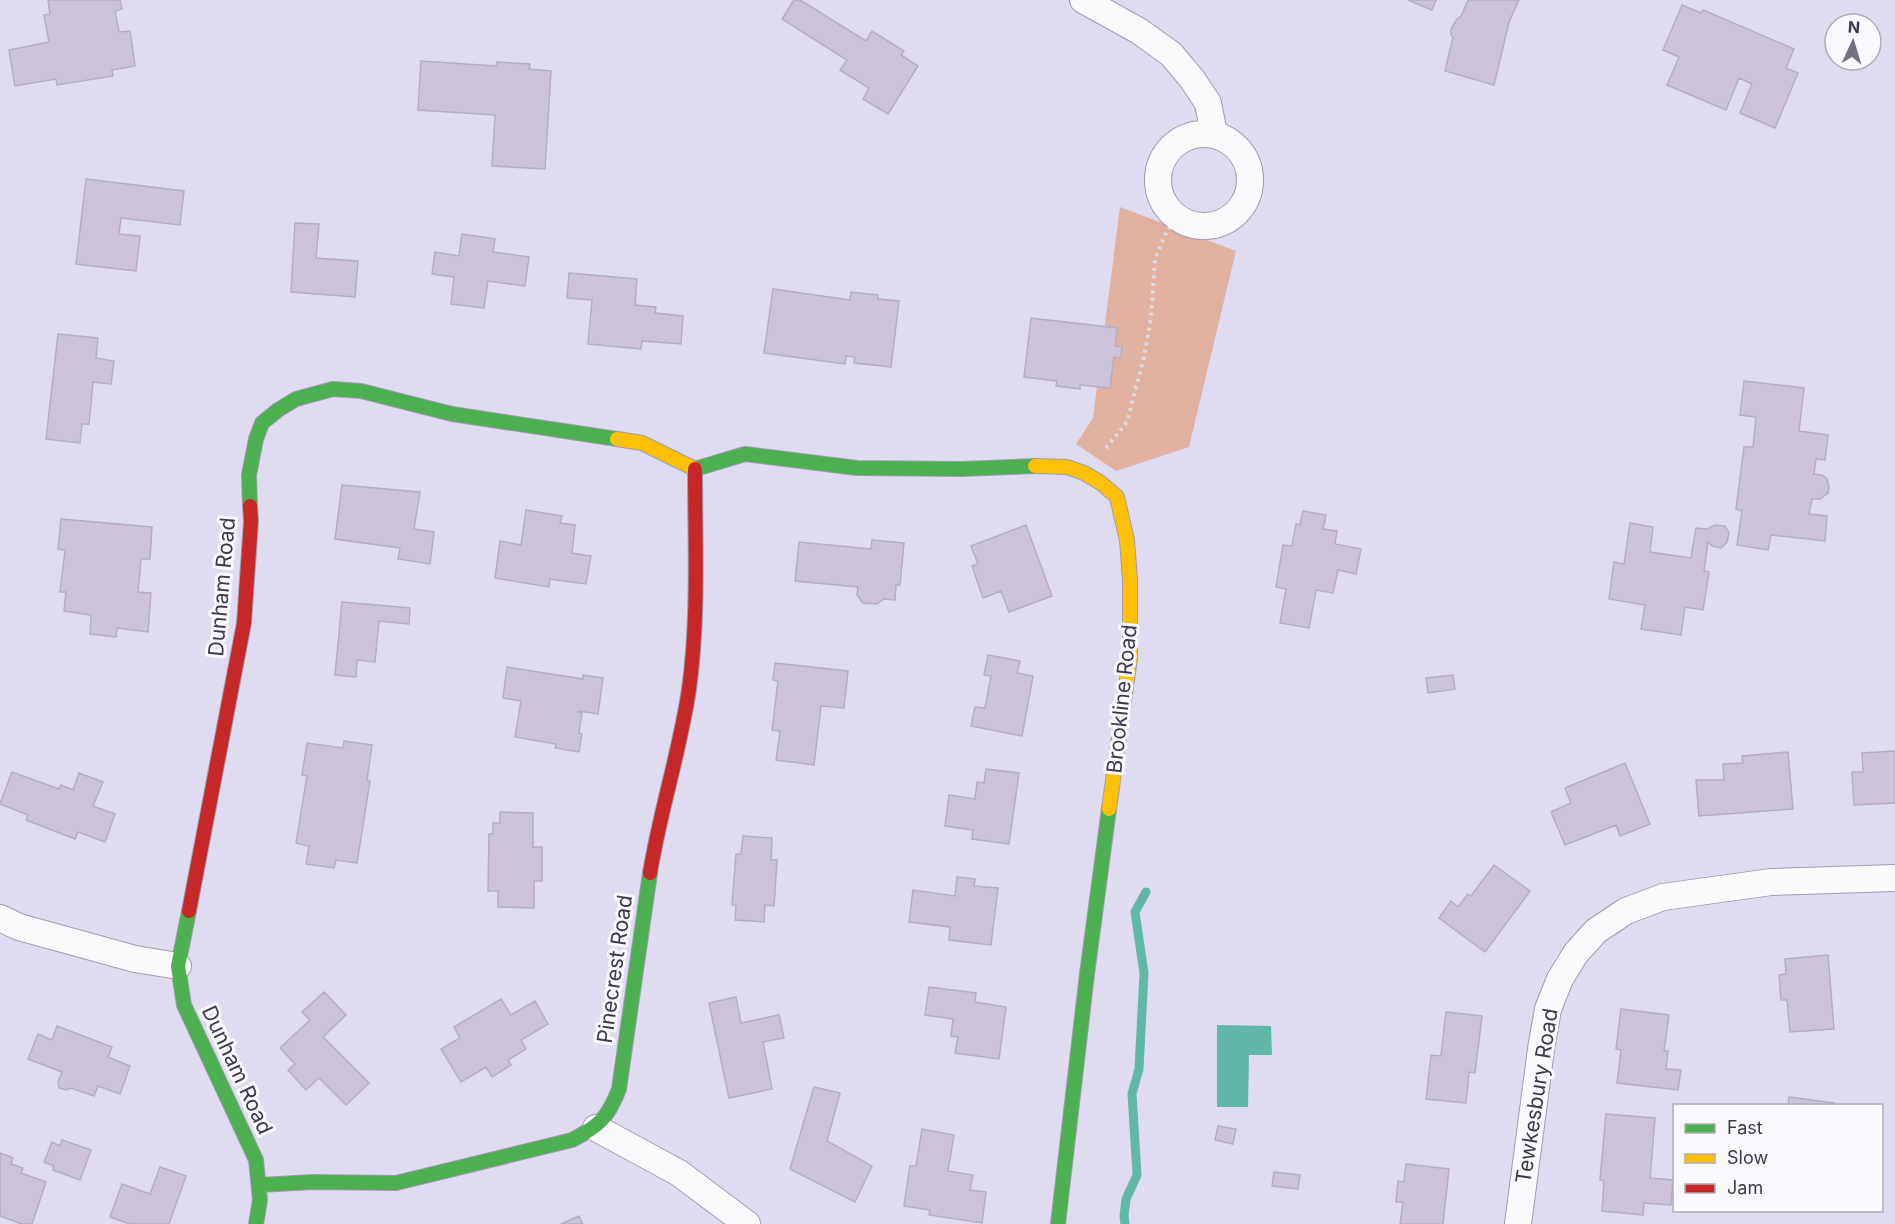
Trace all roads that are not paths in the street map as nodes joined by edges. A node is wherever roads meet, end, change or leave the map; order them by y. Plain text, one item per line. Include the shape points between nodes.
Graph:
1 (1083, 0) edge
2 (1214, 134) junction
3 (695, 469) junction
4 (1895, 878) edge
5 (0, 918) edge
6 (178, 966) junction
7 (596, 1128) junction
8 (260, 1185) junction
9 (256, 1224) edge
10 (747, 1224) edge
11 (1058, 1224) edge
12 (1518, 1224) edge

1 - 2 street via 1171,54 1208,103
2 - 2 street via 1180,139 1168,149 1160,164 1157,178 1161,199 1168,210 1188,224 1210,226 1226,222 1242,208 1249,194 1250,170 1240,149
3 - 6 street, Dunham Road via 642,443 453,414 361,391 333,389 296,399 262,423 249,475 251,521 244,623
3 - 7 street, Pinecrest Road via 694,627 689,687 650,868 619,1089 610,1113
3 - 11 street, Brookline Road via 745,454 857,468 1067,467 1101,483 1117,497 1127,540 1130,658
4 - 12 street, Tewkesbury Road via 1771,882 1663,897 1626,911 1596,931 1570,962 1548,1009
5 - 6 street via 19,927 135,959
6 - 8 street, Dunham Road via 184,1005 255,1160
7 - 8 street, Pinecrest Road via 572,1140 396,1183
7 - 10 street via 679,1173
8 - 9 street, Dunham Road via 261,1208

